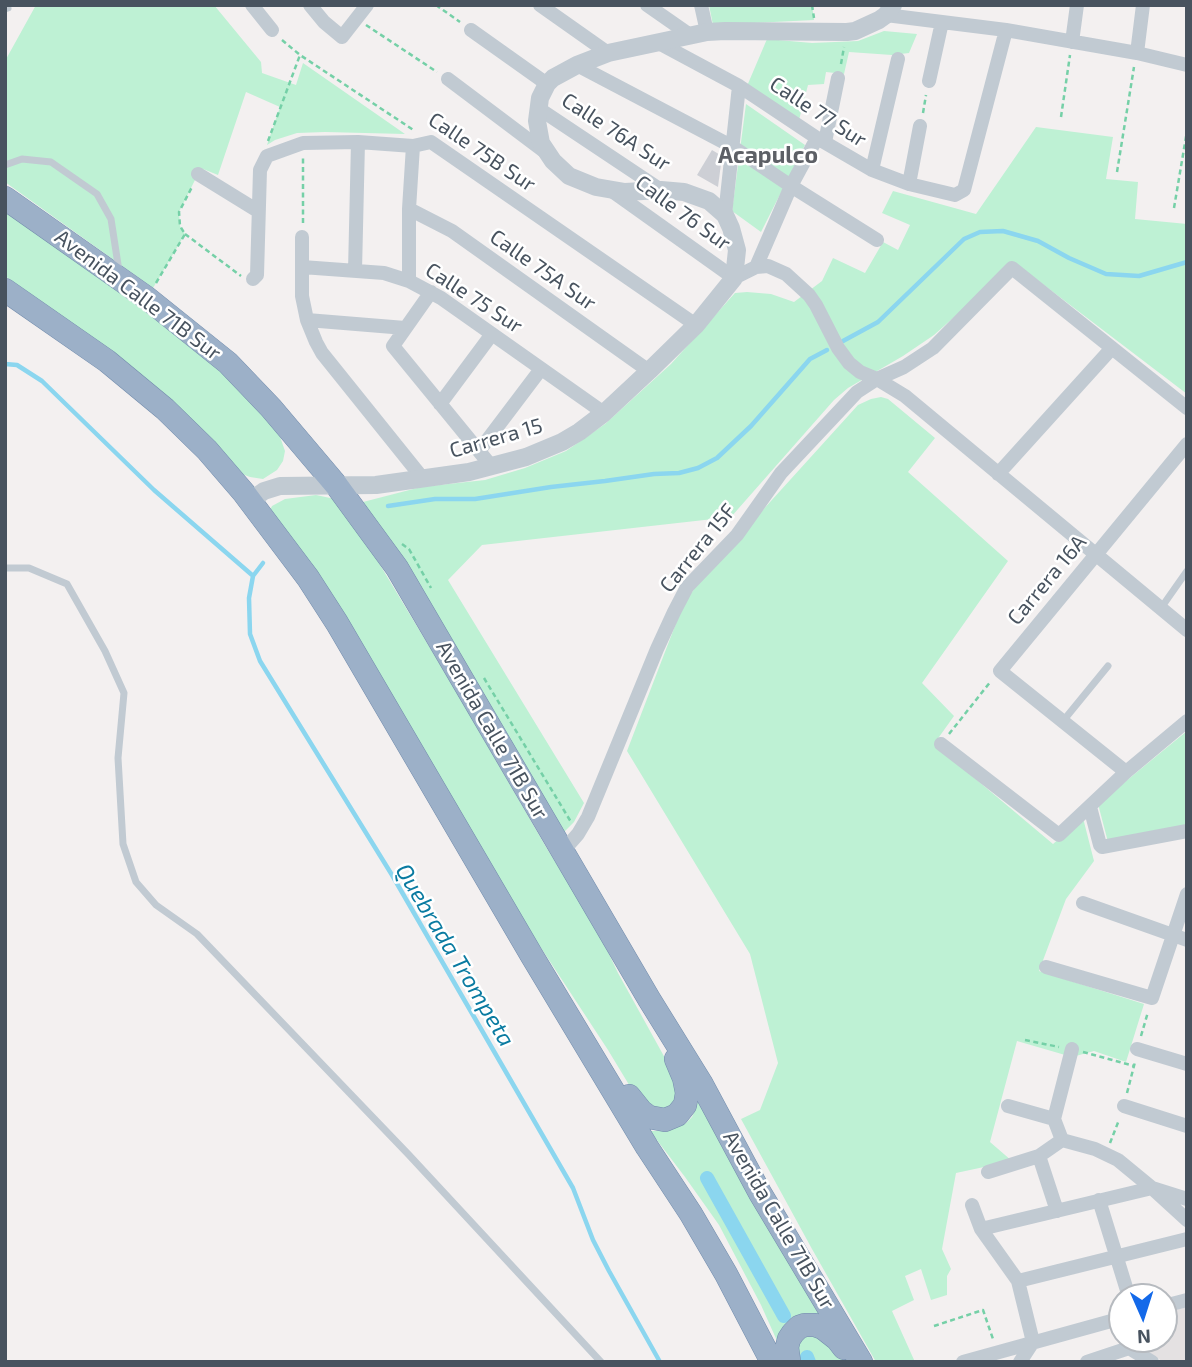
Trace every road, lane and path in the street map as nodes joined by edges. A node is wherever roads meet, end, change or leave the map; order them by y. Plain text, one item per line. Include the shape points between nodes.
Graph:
1 (252, 5) edge
2 (310, 5) edge
3 (367, 5) edge
4 (436, 5) edge
5 (540, 5) edge
6 (647, 5) edge
7 (701, 5) edge
8 (1077, 5) edge
9 (1143, 5) edge
10 (889, 10) edge
11 (356, 19) junction
12 (942, 22) junction
13 (272, 30) joint
14 (471, 30) joint
15 (1006, 30) junction
16 (847, 32) junction
17 (698, 34) junction
18 (1072, 41) junction
19 (657, 42) junction
20 (608, 53) junction
21 (1137, 53) junction
22 (300, 55) junction
23 (898, 59) dead end
24 (577, 65) junction
25 (1187, 65) edge
26 (838, 78) joint
27 (448, 79) joint
28 (929, 81) joint
29 (547, 84) junction
30 (739, 86) junction
31 (538, 108) junction
32 (1061, 117) dead end
33 (920, 126) joint
34 (1187, 131) edge
35 (821, 140) junction
36 (358, 142) junction
37 (432, 142) junction
38 (303, 143) junction
39 (413, 146) junction
40 (733, 147) junction
41 (547, 153) junction
42 (5, 166) edge
43 (260, 170) junction
44 (872, 170) junction
45 (1116, 172) dead end
46 (198, 174) joint
47 (909, 184) junction
48 (791, 186) junction
49 (612, 190) junction
50 (662, 190) junction
51 (5, 198) edge
52 (1174, 208) dead end
53 (409, 209) junction
54 (258, 211) junction
55 (725, 215) junction
56 (185, 234) junction
57 (302, 237) joint
58 (877, 240) dead end
59 (302, 267) junction
60 (756, 267) junction
61 (355, 271) junction
62 (734, 278) junction
63 (120, 279) junction
64 (253, 279) joint
65 (410, 281) junction
66 (5, 290) edge
67 (431, 292) junction
68 (147, 298) junction
69 (307, 320) junction
70 (696, 325) junction
71 (405, 328) junction
72 (492, 334) junction
73 (1112, 348) junction
74 (541, 369) junction
75 (649, 371) junction
76 (877, 379) junction
77 (440, 404) junction
78 (1187, 408) edge
79 (604, 413) junction
80 (1187, 444) edge
81 (479, 451) junction
82 (492, 467) junction
83 (998, 474) junction
84 (424, 480) junction
85 (337, 486) junction
86 (250, 501) junction
87 (1095, 555) junction
88 (5, 568) edge
89 (1187, 571) edge
90 (1161, 609) junction
91 (1187, 630) edge
92 (1108, 666) dead end
93 (1000, 671) junction
94 (1063, 721) junction
95 (1187, 721) edge
96 (941, 744) joint
97 (1126, 772) junction
98 (1090, 807) junction
99 (1187, 831) edge
100 (563, 851) junction
101 (1187, 894) edge
102 (1083, 903) dead end
103 (1180, 938) edge
104 (1046, 967) dead end
105 (1152, 998) junction
106 (649, 999) junction
107 (576, 1027) junction
108 (1072, 1049) dead end
109 (1137, 1049) joint
110 (1187, 1064) edge
111 (1008, 1106) dead end
112 (1124, 1107) dead end
113 (1054, 1119) junction
114 (1187, 1126) edge
115 (1062, 1140) junction
116 (1039, 1156) junction
117 (988, 1172) dead end
118 (1153, 1188) junction
119 (1187, 1199) edge
120 (1099, 1200) junction
121 (972, 1205) dead end
122 (1057, 1211) junction
123 (1187, 1220) edge
124 (981, 1229) junction
125 (1187, 1239) edge
126 (1117, 1256) junction
127 (1018, 1281) junction
128 (1125, 1283) edge
129 (1108, 1322) edge
130 (934, 1326) dead end
131 (1033, 1342) junction
132 (998, 1352) junction
133 (601, 1362) edge
134 (772, 1362) edge
135 (789, 1362) edge
136 (854, 1362) edge
137 (861, 1362) edge
138 (963, 1362) edge
139 (1020, 1362) edge
140 (1087, 1362) edge
141 (1152, 1362) edge

1 - 13 street
2 - 11 street via 342,37
3 - 11 street
4 - 14 path
5 - 20 street
6 - 17 street
7 - 17 street
8 - 18 street
9 - 21 street
10 - 12 street
10 - 16 street via 871,25
11 - 27 path
12 - 15 street
12 - 28 street
13 - 22 path, Calle 75B Sur
14 - 29 street
15 - 18 street
15 - 47 street, Calle 77 Sur via 964,190 955,194
16 - 17 street
16 - 26 path
17 - 19 street
18 - 21 street
18 - 32 path
19 - 20 street
19 - 30 street, Calle 77 Sur
20 - 24 street
21 - 25 street
21 - 45 path
22 - 37 path, Calle 75B Sur
22 - 43 path
23 - 44 street
24 - 29 street
24 - 40 street
26 - 35 street
27 - 41 street, Calle 76 Sur
28 - 33 path
29 - 31 street
30 - 35 street, Calle 77 Sur
30 - 40 street
31 - 41 street via 538,131
31 - 50 street, Calle 76A Sur
33 - 47 street
34 - 52 path
35 - 44 street, Calle 77 Sur
35 - 48 street
36 - 38 street
36 - 39 street
36 - 61 street
37 - 39 street
37 - 70 street, Calle 75B Sur
38 - 43 street via 267,156
38 - 57 path
39 - 53 street
40 - 48 street
40 - 55 street
41 - 49 street, Calle 76 Sur via 569,176
42 - 63 lane via 22,159 51,162 97,194 111,219
43 - 54 street
44 - 47 street, Calle 77 Sur
46 - 54 street
46 - 56 path via 179,212
48 - 58 street
48 - 60 street
49 - 50 street
49 - 62 street, Calle 76 Sur
50 - 55 street, Calle 76A Sur via 697,196
51 - 63 highway, Avenida Calle 71B Sur
53 - 65 street
53 - 75 street, Calle 75A Sur via 452,231
54 - 64 street via 257,275
55 - 62 street via 737,250
56 - 64 path via 246,280
56 - 68 path
57 - 59 street
59 - 61 street, Calle 75 Sur
59 - 69 street
60 - 62 street, Calle 76 Sur
60 - 76 street via 768,266 786,274 816,305 849,363
61 - 65 street, Calle 75 Sur
62 - 70 street, Carrera 15
63 - 68 highway, Avenida Calle 71B Sur
65 - 67 street, Calle 75 Sur
66 - 86 highway via 107,361 165,409
67 - 71 street
67 - 72 street, Calle 75 Sur
68 - 85 highway, Avenida Calle 71B Sur via 228,363
69 - 71 street
69 - 84 street via 322,353
70 - 75 street, Carrera 15
71 - 77 street via 393,346
72 - 74 street, Calle 75 Sur
72 - 77 street
73 - 76 street, Carrera 15F via 1012,268 933,348
73 - 78 street
73 - 83 street
74 - 79 street, Calle 75 Sur
74 - 81 street
75 - 79 street, Carrera 15
76 - 83 street via 905,396
76 - 100 street, Carrera 15F via 857,392 781,473 737,535 687,587 618,726 588,817
77 - 81 street
79 - 82 street, Carrera 15 via 562,442
80 - 87 street, Carrera 16A
81 - 82 street
82 - 84 street, Carrera 15
83 - 87 street
84 - 85 street, Carrera 15
85 - 86 street, Carrera 15 via 280,486
85 - 100 highway, Avenida Calle 71B Sur via 397,568
86 - 107 highway via 337,622
87 - 90 street
87 - 93 street, Carrera 16A
88 - 133 lane via 29,568 67,584 124,693 118,758 123,844 136,882 156,905 197,934
89 - 90 lane
90 - 91 street
92 - 94 lane
93 - 94 street
93 - 96 path
94 - 97 street
95 - 97 street
96 - 98 street via 1059,835
97 - 98 street
98 - 99 street via 1102,847
100 - 106 highway, Avenida Calle 71B Sur
101 - 103 street
102 - 103 street
103 - 105 street
104 - 105 street
105 - 109 path
106 - 107 highway via 686,1086 685,1105 670,1119 658,1120 641,1111
106 - 137 highway, Avenida Calle 71B Sur
107 - 134 highway via 726,1273
108 - 113 street
109 - 110 street
111 - 113 street
112 - 114 street
113 - 115 street
115 - 116 street
115 - 118 street via 1112,1156
116 - 117 street
116 - 122 street
118 - 119 street
118 - 120 street
118 - 123 street
120 - 122 street
120 - 126 street
121 - 124 street
122 - 124 street
124 - 127 street
125 - 126 street
126 - 127 street
126 - 128 street
127 - 131 street
129 - 131 street
130 - 132 path via 983,1310
131 - 132 street
131 - 139 street
132 - 138 street
135 - 136 highway via 787,1347 793,1333 799,1327 815,1325 837,1339
140 - 141 street via 1129,1348

